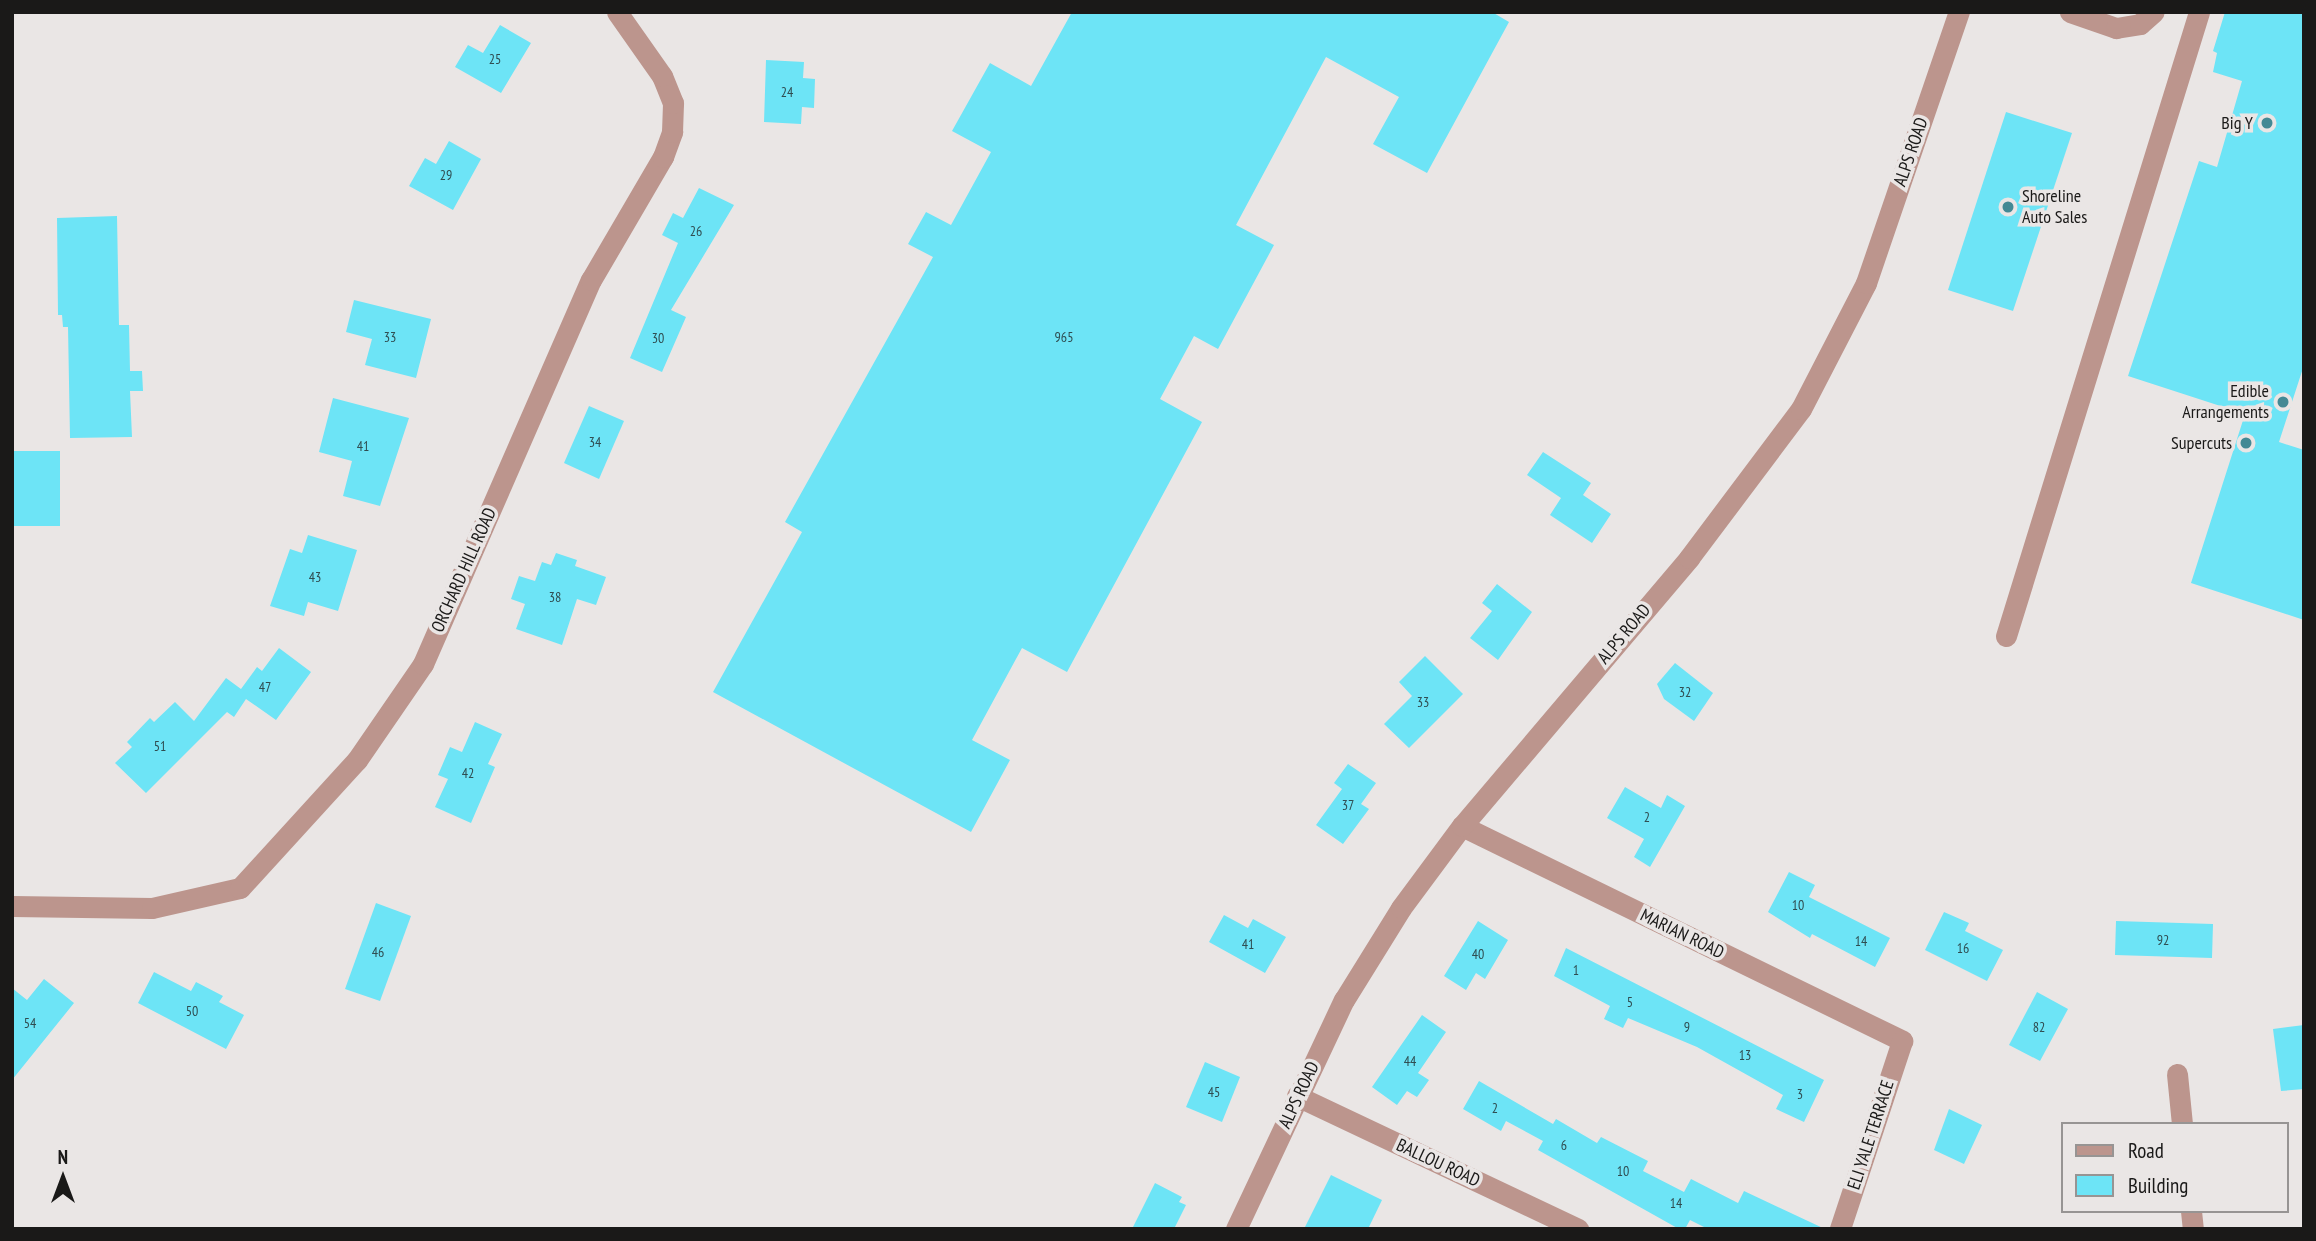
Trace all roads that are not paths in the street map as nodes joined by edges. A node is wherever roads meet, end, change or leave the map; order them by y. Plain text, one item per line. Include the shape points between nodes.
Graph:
1 (617, 12) edge
2 (1959, 12) edge
3 (2070, 12) edge
4 (2154, 12) edge
5 (2199, 12) edge
6 (2006, 636) dead end
7 (1462, 827) junction
8 (12, 906) edge
9 (1902, 1041) joint
10 (2177, 1074) dead end
11 (1297, 1096) junction
12 (2182, 1122) edge
13 (1236, 1229) edge
14 (1578, 1229) edge
15 (1840, 1229) edge

1 - 8 street, ORCHARD HILL ROAD via 662,76 673,103 672,132 663,157 591,280 423,664 356,760 240,888 152,908
2 - 7 street, ALPS ROAD via 1866,283 1801,409 1689,558
3 - 4 street via 2116,28 2140,24
5 - 6 street
7 - 9 street, MARIAN ROAD
7 - 11 street, ALPS ROAD via 1373,949
9 - 15 street, ELI YALE TERRACE
10 - 12 street
11 - 13 street, ALPS ROAD
11 - 14 street, BALLOU ROAD

